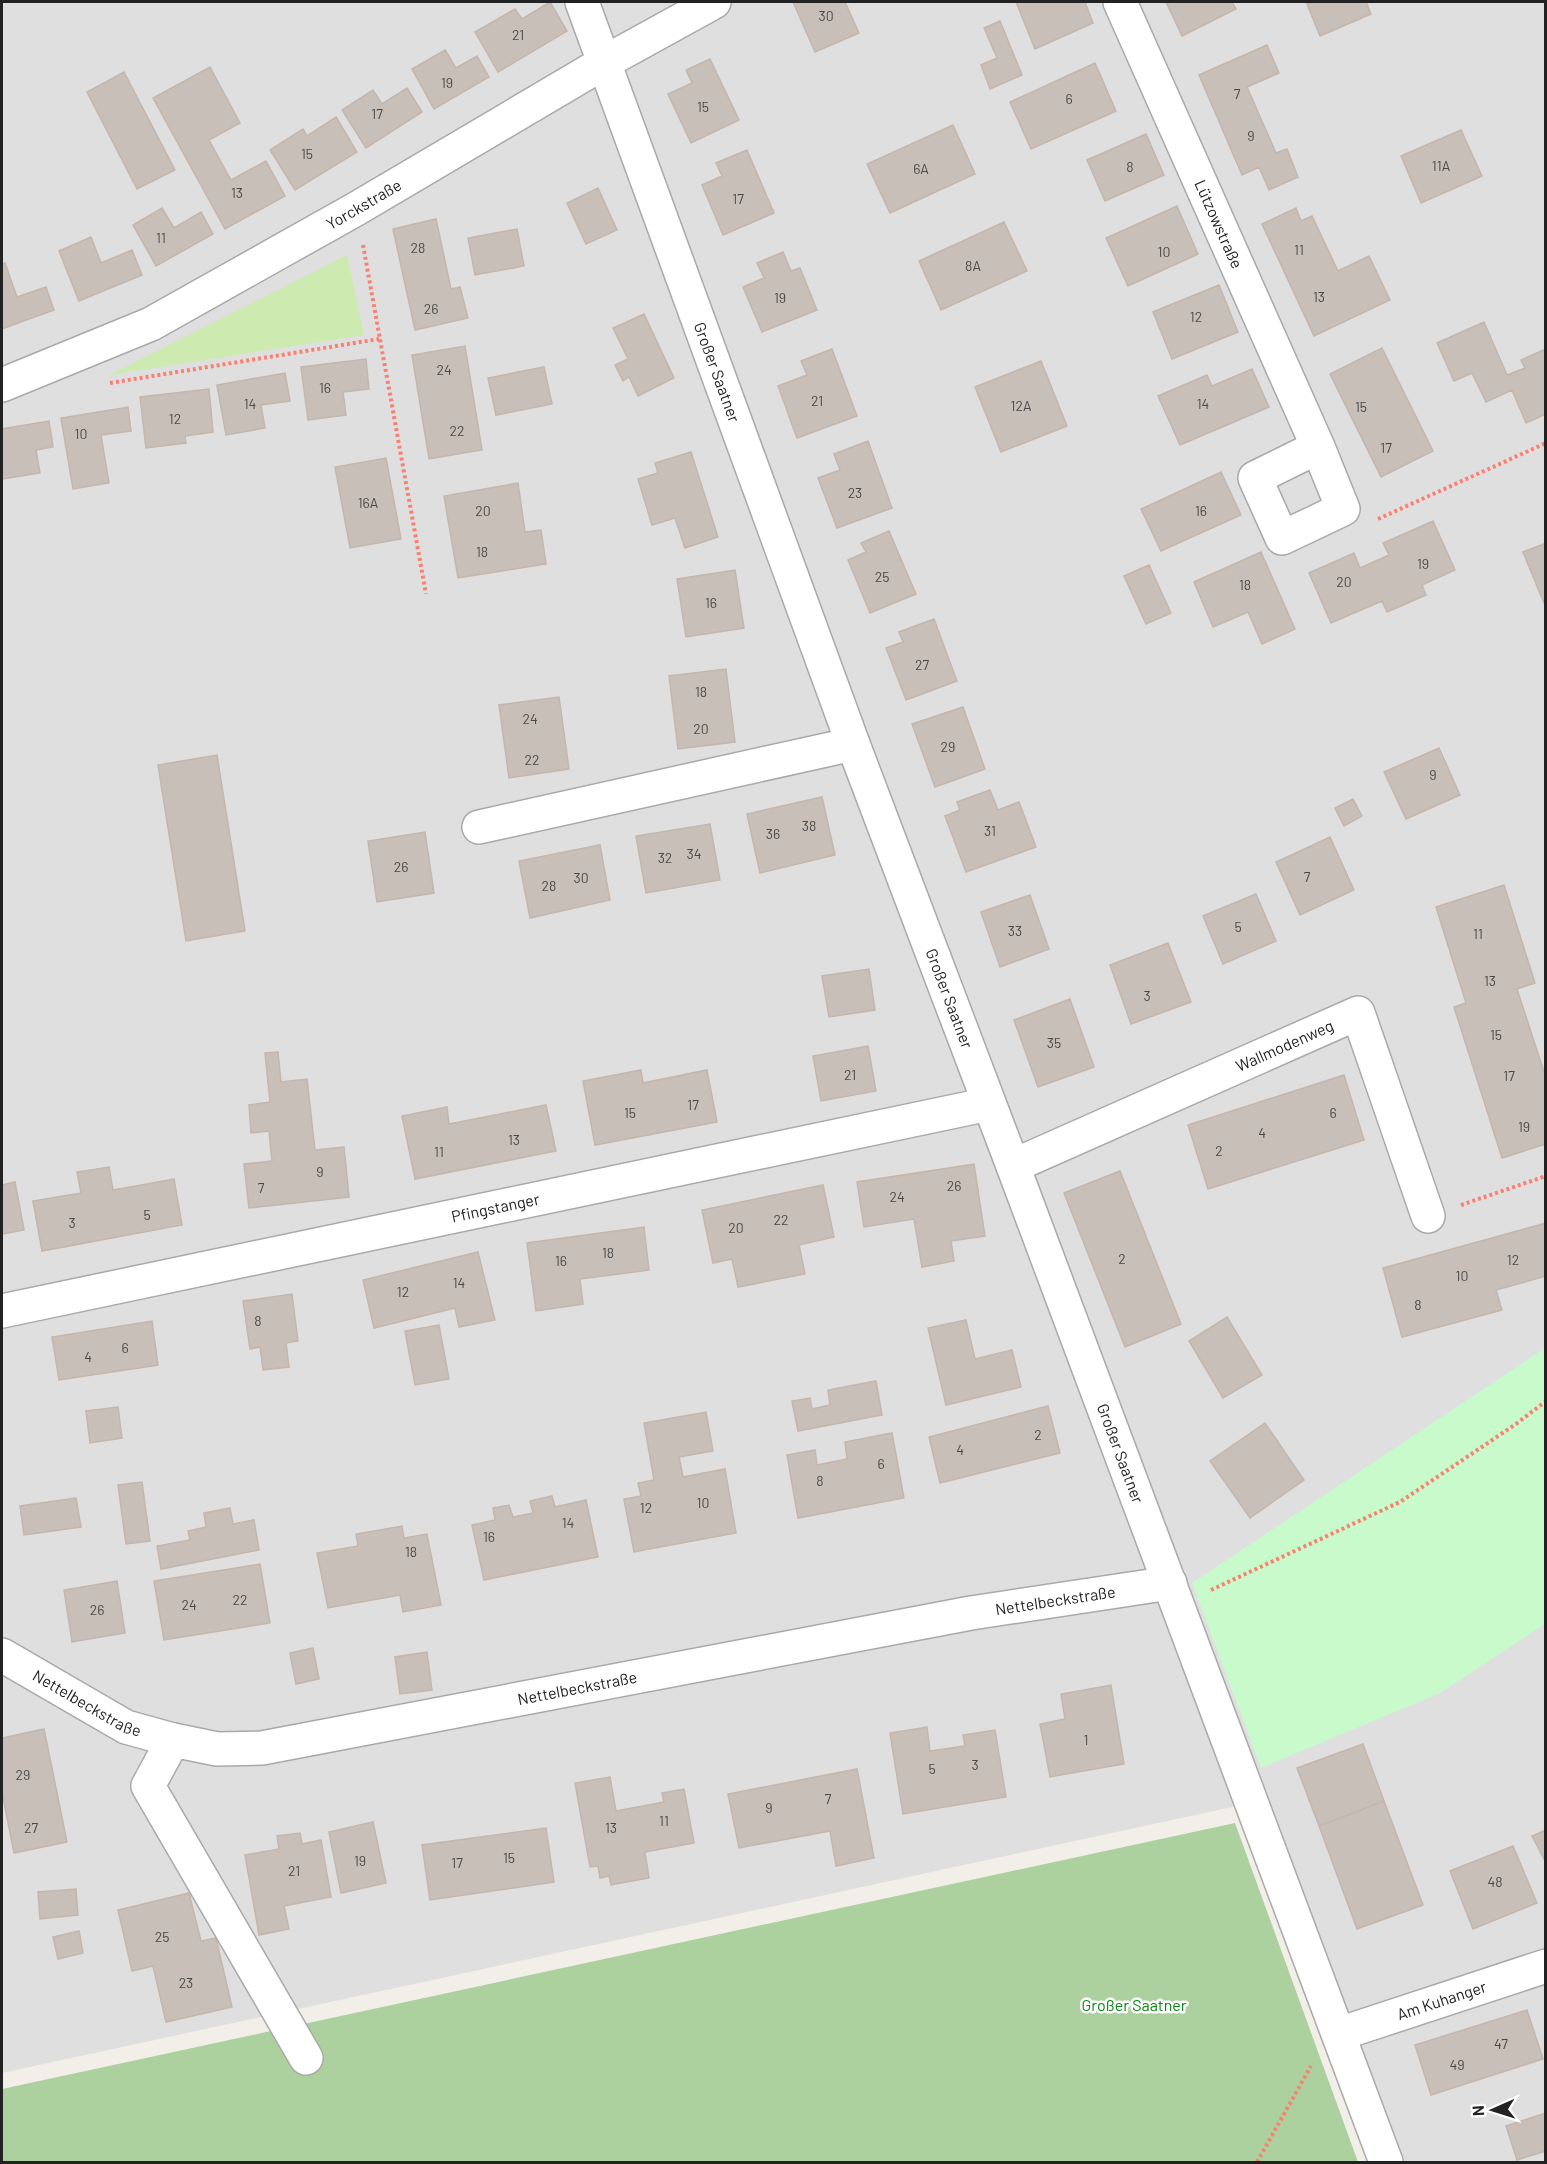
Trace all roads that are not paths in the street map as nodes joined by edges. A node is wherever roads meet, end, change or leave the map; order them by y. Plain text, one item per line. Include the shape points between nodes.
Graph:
1 (582, 2) edge
2 (714, 2) edge
3 (1120, 2) edge
4 (605, 62) junction
5 (2, 385) edge
6 (1318, 447) junction
7 (853, 744) junction
8 (479, 827) dead end
9 (989, 1104) junction
10 (1013, 1166) junction
11 (1428, 1216) road end
12 (2, 1311) edge
13 (1174, 1594) junction
14 (2, 1655) edge
15 (173, 1740) junction
16 (1545, 1966) edge
17 (1339, 2034) junction
18 (306, 2058) dead end
19 (1386, 2163) edge

1 - 4 street, Großer Saatner
2 - 4 street, Yorckstraße
3 - 6 street, Lützowstraße
4 - 5 street, Yorckstraße via 151,324
4 - 7 street, Großer Saatner
6 - 6 street, Lützowstraße via 1343,509 1282,538 1255,478
7 - 8 street
7 - 9 street, Großer Saatner
9 - 10 street, Großer Saatner
9 - 12 street, Pfingstanger
10 - 11 street, Wallmodenweg via 1358,1013
10 - 13 street, Großer Saatner
13 - 15 street, Nettelbeckstraße via 971,1613 262,1748 217,1749
13 - 17 street, Großer Saatner
14 - 15 street, Nettelbeckstraße via 126,1726
15 - 18 street via 148,1786
16 - 17 street, Am Kuhanger
17 - 19 street, Großer Saatner

